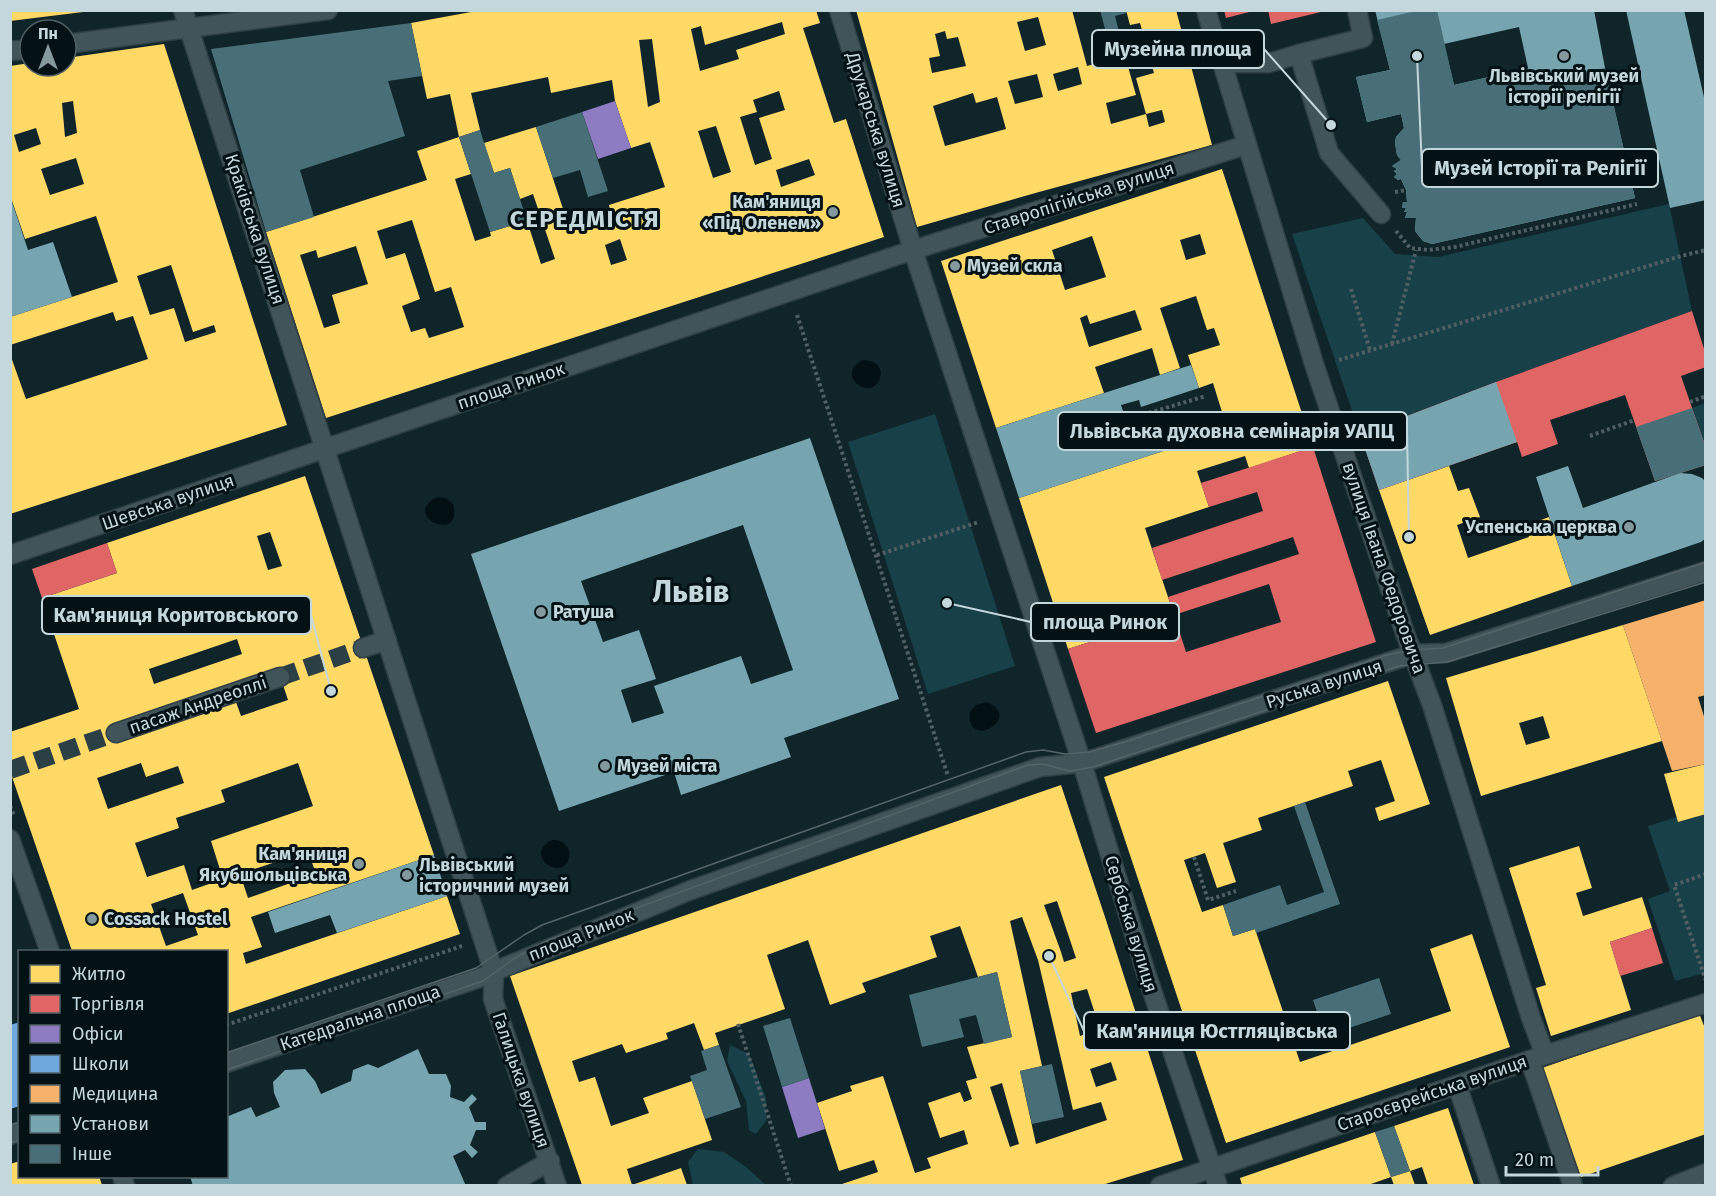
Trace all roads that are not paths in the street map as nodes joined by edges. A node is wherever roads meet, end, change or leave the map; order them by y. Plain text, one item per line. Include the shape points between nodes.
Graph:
1 (183, 10) edge
2 (328, 10) edge
3 (839, 10) edge
4 (1206, 10) edge
5 (1357, 10) edge
6 (190, 30) junction
7 (78, 43) edge
8 (1299, 54) junction
9 (1222, 63) junction
10 (1246, 145) junction
11 (1381, 214) road end
12 (913, 250) junction
13 (325, 448) junction
14 (10, 555) edge
15 (1706, 571) edge
16 (387, 640) junction
17 (363, 648) tunnel mouth
18 (1413, 654) junction
19 (280, 677) tunnel mouth
20 (116, 733) tunnel mouth
21 (1082, 763) junction
22 (10, 839) edge
23 (50, 950) edge
24 (494, 973) junction
25 (1706, 1003) edge
26 (1537, 1057) junction
27 (228, 1062) edge
28 (1457, 1085) junction
29 (550, 1161) junction
30 (1211, 1168) junction
31 (1706, 1173) edge
32 (507, 1185) edge
33 (557, 1185) edge
34 (1160, 1185) edge
35 (1218, 1185) edge
36 (1491, 1185) edge
37 (1573, 1185) edge
38 (1673, 1185) edge

1 - 6 street, Краківська вулиця
2 - 6 street
3 - 12 street, Друкарська вулиця
4 - 9 street, вулиця Івана Федоровича
5 - 8 street via 1363,38
6 - 7 street
6 - 13 street, Краківська вулиця
8 - 9 street via 1269,63
8 - 11 street via 1329,153
9 - 10 street, вулиця Івана Федоровича
10 - 12 street, Ставропігійська вулиця
10 - 18 street, вулиця Івана Федоровича via 1315,367
12 - 13 street, площа Ринок
12 - 21 street
13 - 14 street, Шевська вулиця
13 - 16 street
15 - 18 street, Руська вулиця via 1446,653
16 - 17 street
16 - 24 street
18 - 21 street, Руська вулиця
18 - 26 street, вулиця Івана Федоровича via 1531,1018
19 - 20 street, пасаж Андреоллі
21 - 24 street, площа Ринок via 1040,767 691,890
21 - 30 street, Сербська вулиця
22 - 23 street
24 - 27 street, Катедральна площа
24 - 29 street, Галицька вулиця via 493,999
25 - 26 street, Староєврейська вулиця
26 - 28 street, Староєврейська вулиця
26 - 37 street, вулиця Івана Федоровича
28 - 30 street, Староєврейська вулиця
28 - 36 street
29 - 32 street
29 - 33 street, Галицька вулиця
30 - 34 street, Староєврейська вулиця
30 - 35 street, Сербська вулиця
31 - 38 street

